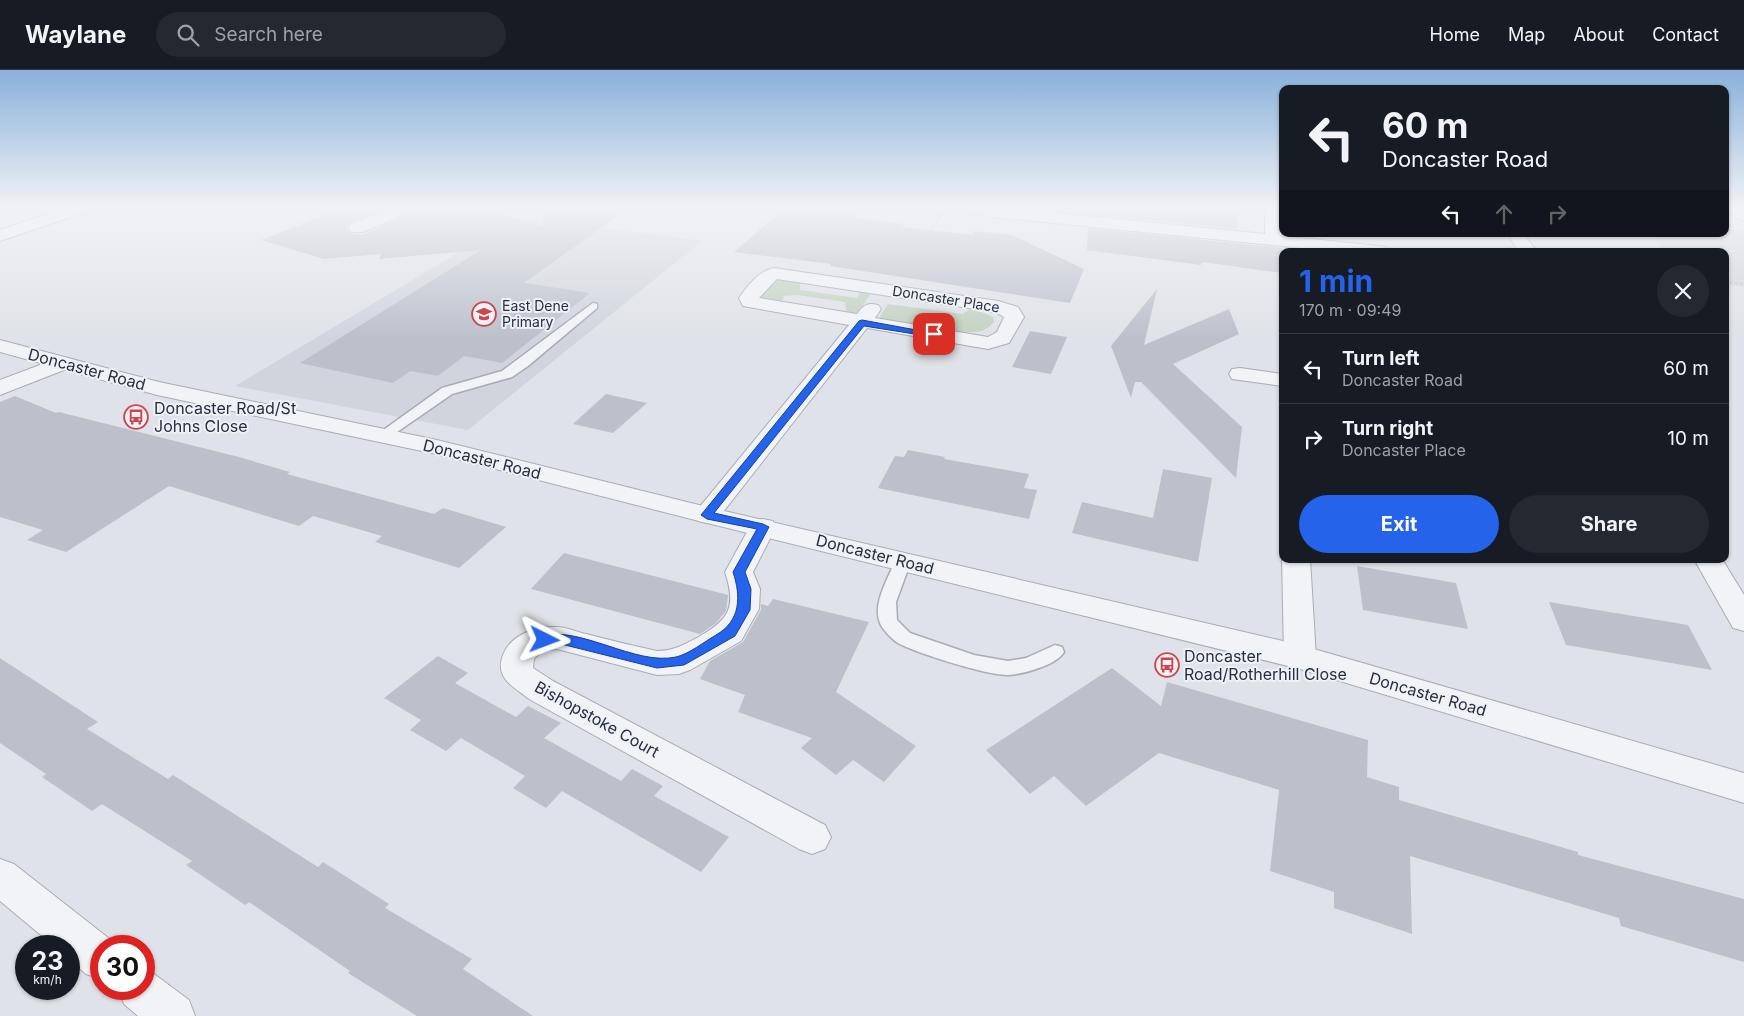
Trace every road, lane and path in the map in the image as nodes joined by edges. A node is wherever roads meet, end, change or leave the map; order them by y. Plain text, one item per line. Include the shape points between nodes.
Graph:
1 (913, 250) edge
2 (1729, 282) edge
3 (1744, 284) edge
4 (885, 289) junction
5 (592, 306) dead end
6 (862, 323) junction
7 (0, 346) edge
8 (61, 363) junction
9 (1240, 374) dead end
10 (1279, 380) edge
11 (0, 388) edge
12 (382, 436) junction
13 (707, 515) junction
14 (763, 527) junction
15 (903, 561) junction
16 (1296, 563) edge
17 (1710, 563) edge
18 (1744, 620) edge
19 (1055, 652) dead end
20 (1300, 657) junction
21 (1744, 788) edge
22 (812, 836) dead end
23 (0, 878) edge
24 (90, 950) edge
25 (153, 1000) edge
26 (173, 1016) edge

1 - 4 path
2 - 3 path
4 - 6 street, Doncaster Place
4 - 6 street, Doncaster Place via 774,273 750,298 750,302 756,304
4 - 6 street, Doncaster Place via 998,307 1011,311 1014,317 1003,340 997,343
5 - 12 lane via 507,374 447,391
6 - 13 street, Doncaster Place
7 - 8 street, Doncaster Road
8 - 11 street
8 - 12 street, Doncaster Road via 157,388
9 - 10 street
12 - 13 street, Doncaster Road
13 - 14 street, Doncaster Road
14 - 15 street, Doncaster Road
14 - 22 street, Bishopstoke Court via 739,572 745,589 744,610 730,633 706,648 679,662 657,663 557,638 532,641 518,656 518,673 540,690
15 - 19 lane via 887,602 888,622 904,638 972,662 1008,668 1030,664
15 - 20 street, Doncaster Road
16 - 20 street
17 - 18 street
20 - 21 street, Doncaster Road
23 - 24 street
25 - 26 street

